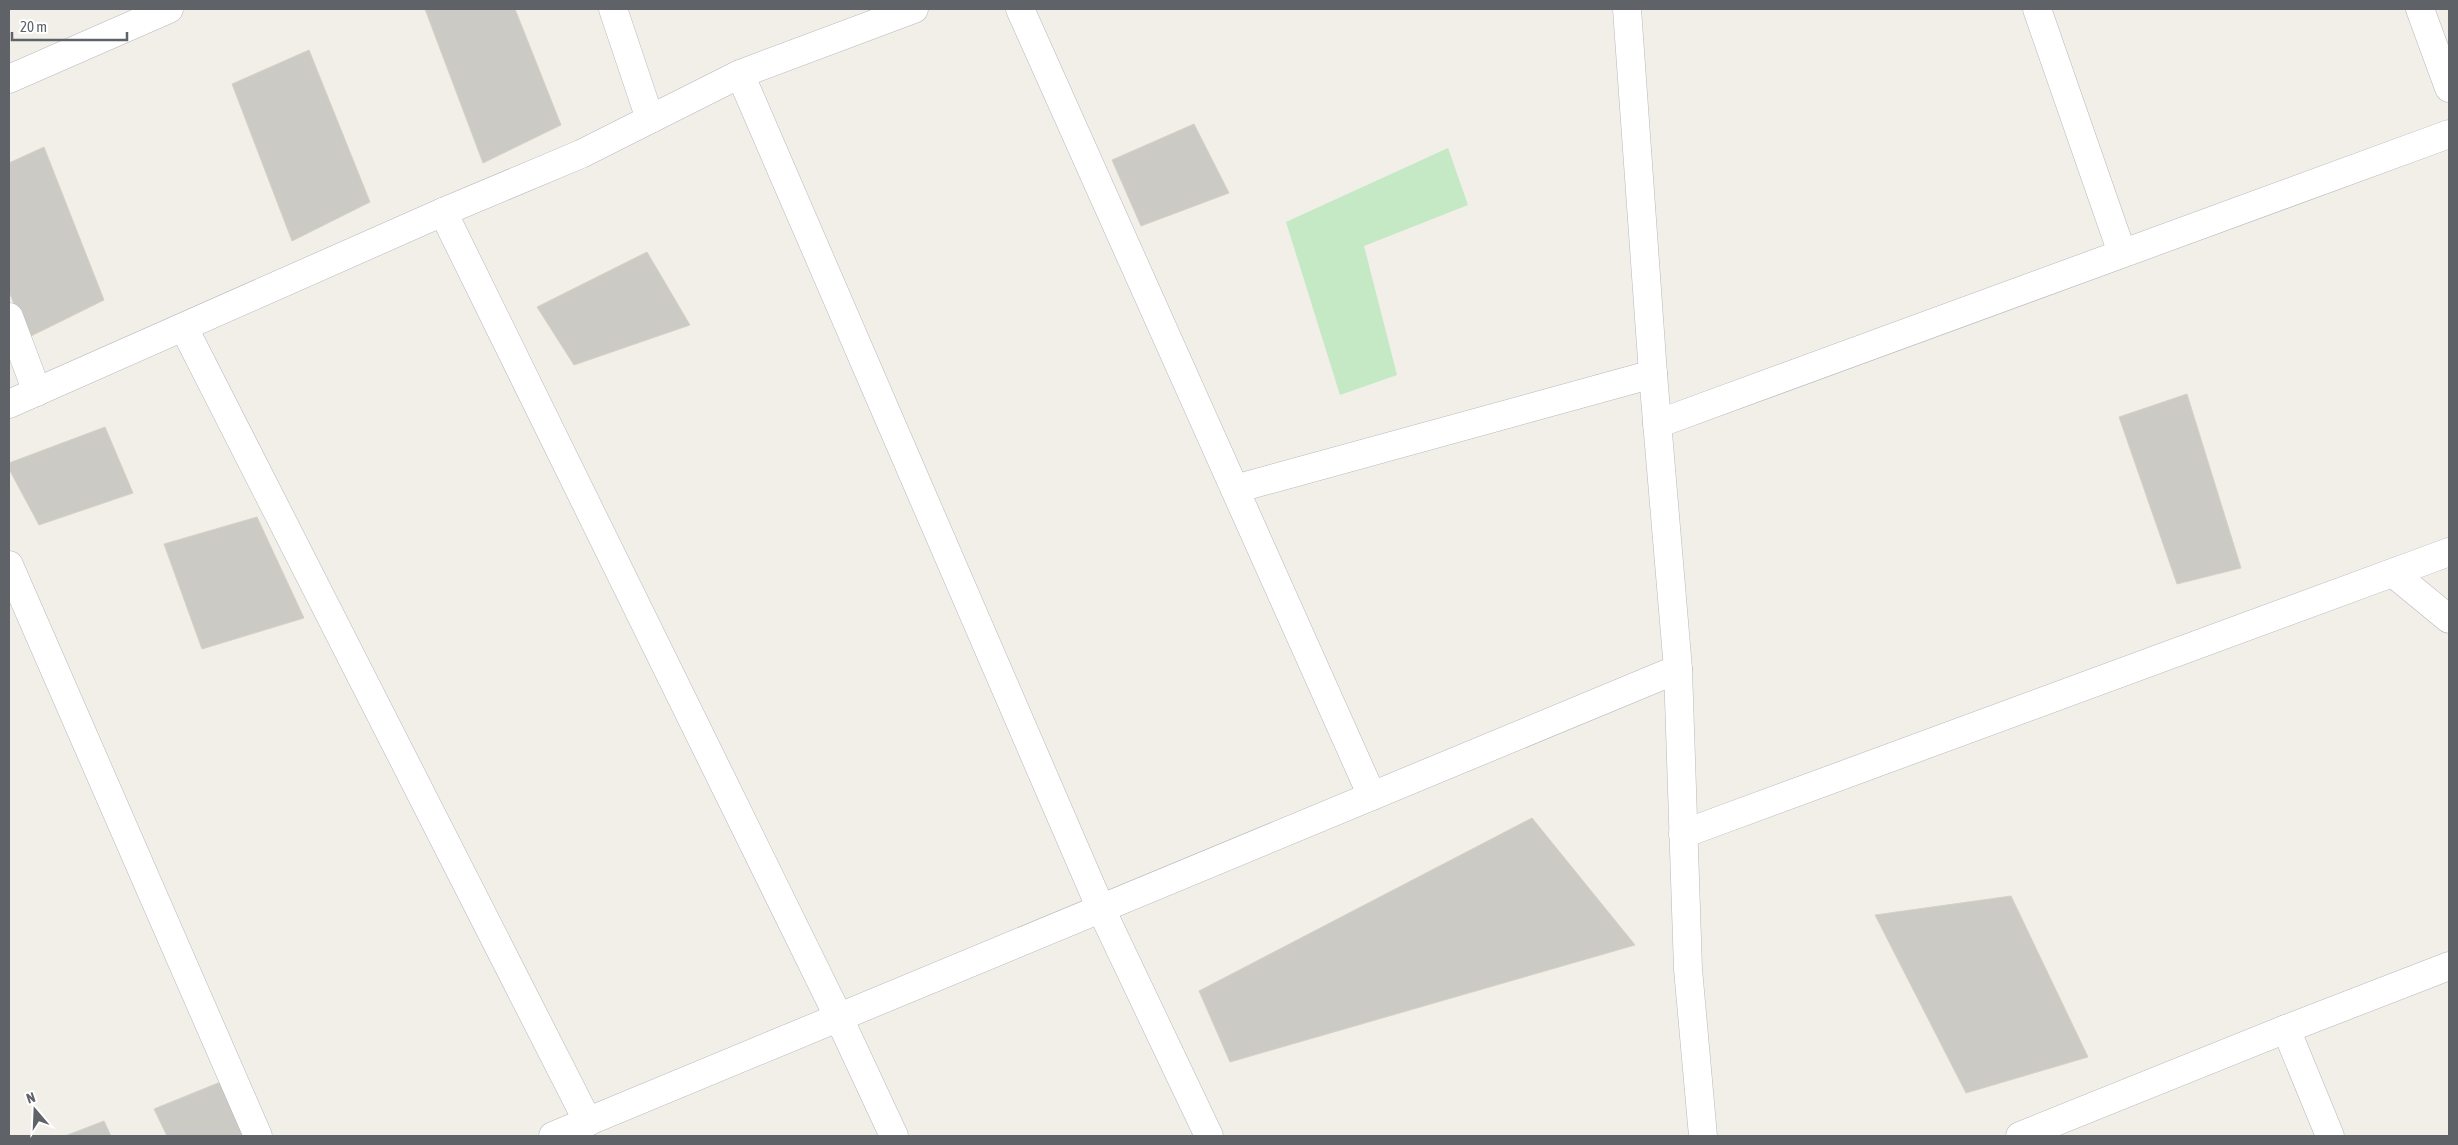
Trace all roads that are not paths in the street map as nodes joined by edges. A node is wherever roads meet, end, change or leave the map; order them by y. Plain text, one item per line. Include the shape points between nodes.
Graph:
1 (169, 9) edge
2 (613, 9) edge
3 (914, 9) edge
4 (1020, 9) edge
5 (1627, 9) edge
6 (2037, 9) edge
7 (2420, 9) edge
8 (740, 74) junction
9 (9, 79) edge
10 (2449, 88) edge
11 (650, 119) junction
12 (2449, 134) edge
13 (443, 212) junction
14 (2122, 253) junction
15 (9, 317) edge
16 (184, 328) junction
17 (1652, 374) junction
18 (37, 392) junction
19 (9, 404) edge
20 (1657, 424) junction
21 (1235, 489) junction
22 (2449, 552) edge
23 (9, 565) edge
24 (2393, 573) junction
25 (2449, 619) edge
26 (1678, 669) junction
27 (1372, 796) junction
28 (1684, 834) junction
29 (1101, 909) junction
30 (2449, 966) edge
31 (839, 1018) junction
32 (2286, 1029) junction
33 (588, 1122) junction
34 (258, 1136) edge
35 (553, 1136) edge
36 (894, 1136) edge
37 (1209, 1136) edge
38 (1702, 1136) edge
39 (2020, 1136) edge
40 (2330, 1136) edge

1 - 9 street
2 - 11 street
3 - 8 street
4 - 21 street
5 - 17 street
6 - 14 street
7 - 10 street
8 - 11 street
8 - 29 street
11 - 13 street via 581,154
12 - 14 street
13 - 16 street
13 - 31 street
14 - 20 street
15 - 18 street
16 - 18 street
16 - 33 street
17 - 20 street
17 - 21 street
18 - 19 street
20 - 26 street
21 - 27 street
22 - 24 street
23 - 34 street
24 - 25 street
24 - 28 street
26 - 27 street
26 - 28 street
27 - 29 street
28 - 38 street via 1688,969
29 - 31 street
29 - 37 street
30 - 32 street
31 - 33 street
31 - 36 street
32 - 39 street
32 - 40 street
33 - 35 street

